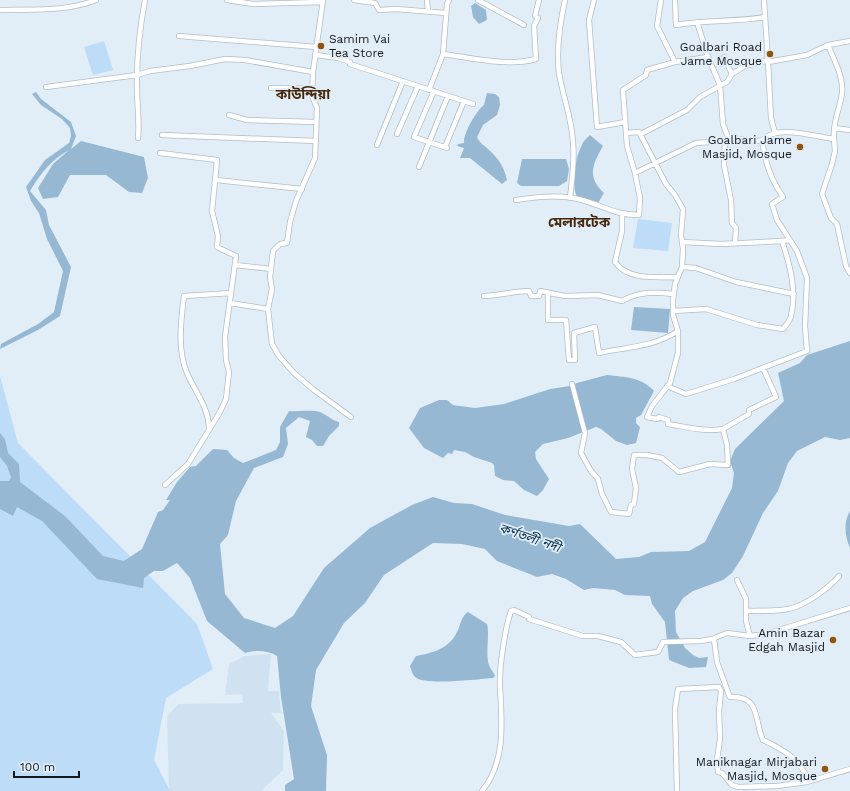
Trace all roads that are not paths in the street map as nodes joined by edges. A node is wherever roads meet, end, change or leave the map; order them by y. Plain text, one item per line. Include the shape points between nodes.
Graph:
1 (96, 0) edge
2 (145, 0) edge
3 (227, 0) edge
4 (354, 0) edge
5 (427, 0) edge
6 (449, 0) edge
7 (478, 0) edge
8 (539, 0) edge
9 (565, 0) edge
10 (594, 0) edge
11 (661, 0) edge
12 (675, 0) edge
13 (764, 0) edge
14 (322, 1) edge
15 (0, 10) edge
16 (428, 11) junction
17 (446, 13) junction
18 (765, 17) junction
19 (697, 22) junction
20 (524, 25) dead end
21 (179, 36) dead end
22 (850, 41) edge
23 (828, 45) junction
24 (317, 47) junction
25 (443, 54) junction
26 (316, 55) junction
27 (708, 57) junction
28 (724, 57) dead end
29 (675, 62) junction
30 (768, 62) junction
31 (313, 72) junction
32 (732, 74) junction
33 (137, 75) junction
34 (403, 80) junction
35 (720, 85) junction
36 (418, 86) junction
37 (46, 87) dead end
38 (271, 88) dead end
39 (312, 88) junction
40 (428, 90) junction
41 (434, 91) junction
42 (448, 96) junction
43 (464, 101) junction
44 (473, 104) dead end
45 (230, 115) dead end
46 (316, 122) junction
47 (625, 122) junction
48 (834, 128) junction
49 (850, 130) edge
50 (626, 133) junction
51 (775, 133) junction
52 (397, 134) dead end
53 (641, 134) junction
54 (162, 135) dead end
55 (138, 138) dead end
56 (834, 139) junction
57 (727, 140) junction
58 (316, 141) junction
59 (762, 141) junction
60 (429, 142) junction
61 (377, 145) dead end
62 (160, 153) dead end
63 (656, 164) junction
64 (419, 167) dead end
65 (635, 173) junction
66 (216, 180) junction
67 (302, 189) junction
68 (570, 198) junction
69 (516, 200) dead end
70 (622, 215) junction
71 (790, 240) junction
72 (682, 242) junction
73 (782, 242) junction
74 (735, 243) junction
75 (236, 265) junction
76 (682, 268) junction
77 (271, 269) junction
78 (850, 273) edge
79 (678, 277) junction
80 (231, 293) junction
81 (548, 293) junction
82 (674, 294) junction
83 (794, 294) junction
84 (484, 296) dead end
85 (230, 303) junction
86 (268, 309) junction
87 (673, 311) junction
88 (678, 331) junction
89 (763, 368) junction
90 (572, 384) dead end
91 (667, 386) junction
92 (351, 417) dead end
93 (209, 427) junction
94 (723, 429) junction
95 (165, 485) dead end
96 (839, 576) dead end
97 (737, 580) dead end
98 (850, 608) edge
99 (746, 611) junction
100 (750, 636) junction
101 (714, 639) junction
102 (850, 769) edge
103 (808, 780) junction
104 (482, 791) edge
105 (676, 791) edge

1 - 15 street via 60,8
2 - 33 street via 139,33
3 - 14 street via 253,4
4 - 16 street via 376,3 380,10
5 - 16 street
6 - 17 street
7 - 20 street
8 - 25 street via 535,16 538,18 534,26 536,59 526,62 493,61
9 - 68 street via 558,54 559,72 574,142
10 - 47 street via 589,20 596,127
11 - 29 street via 657,26
12 - 19 street via 676,25
13 - 18 street
14 - 24 street
16 - 17 street
17 - 25 street
18 - 19 street via 740,21
18 - 30 street
19 - 27 street
21 - 24 street
22 - 23 street
23 - 30 street via 807,54
23 - 48 street via 838,67 842,93
24 - 26 street
25 - 40 street
26 - 31 street
26 - 34 street via 338,58
27 - 29 street
27 - 35 street
28 - 32 street
29 - 47 street via 647,70 646,75 623,90
30 - 32 street via 745,66
30 - 51 street via 771,118
31 - 33 street via 225,59
31 - 39 street
32 - 35 street via 727,82
33 - 37 street
33 - 55 street via 140,119
34 - 36 street
34 - 61 street
35 - 53 street via 700,97 687,110
35 - 57 street
36 - 40 street
36 - 52 street
38 - 39 street
39 - 46 street
40 - 41 street
41 - 42 street
41 - 60 street via 414,136
42 - 43 street
42 - 60 street
43 - 44 street
43 - 60 street via 446,148
45 - 46 street via 247,120
46 - 58 street
47 - 50 street
48 - 49 street
48 - 56 street
50 - 53 street
50 - 65 street
51 - 56 street via 795,132
51 - 59 street via 766,136
53 - 63 street
54 - 58 street
56 - 78 street via 835,151 822,194 831,218 837,224 846,266
57 - 59 street
57 - 63 street via 696,143
57 - 74 street via 724,165 731,200 732,222 736,228
58 - 67 street via 315,158
59 - 71 street via 772,180 783,197 772,204 777,220
60 - 64 street
62 - 66 street via 217,160
63 - 65 street
63 - 72 street via 683,209
65 - 70 street via 640,198 639,215
66 - 67 street
66 - 75 street via 212,211 218,236 217,247 236,256
67 - 77 street via 290,222 287,243 280,244 273,251
68 - 69 street via 539,197
68 - 70 street
70 - 79 street via 622,231 615,262 618,266 638,276
71 - 73 street
71 - 89 street via 808,278 804,326 807,351
72 - 74 street
72 - 76 street
73 - 74 street
73 - 83 street via 789,263
75 - 77 street
75 - 80 street
76 - 79 street
76 - 83 street via 696,268 736,282
77 - 86 street via 272,289
79 - 82 street
80 - 85 street
80 - 93 street via 184,296 181,324 184,361 187,373 209,415
81 - 82 street via 565,296 598,295 622,301 643,292
81 - 84 street via 540,291 539,296 531,296 529,291 518,291
81 - 88 street via 548,320 566,320 569,360 576,360 574,333 595,327 599,354 658,342
82 - 87 street
83 - 87 street via 791,318 783,330 757,325 706,309
85 - 86 street
85 - 93 street via 225,337 229,372 226,399
86 - 92 street via 272,344 279,356 314,390
87 - 88 street
88 - 91 street via 678,353
89 - 91 street via 686,394
89 - 94 street via 776,397 749,410 749,414
90 - 94 street via 585,433 581,453 598,478 611,512 627,515 631,504 634,504 634,455 662,458 679,472 705,464 728,465
91 - 94 street via 647,417 668,420 668,424 680,427
93 - 95 street via 188,464
96 - 99 street via 835,582 797,607 786,610
97 - 99 street via 746,599
98 - 100 street via 766,634
99 - 100 street
100 - 101 street via 727,633
101 - 103 street via 717,662 730,697 751,703 756,710 763,740 785,751 801,765
101 - 104 street via 663,642 658,652 635,655 621,642 598,636 583,636 511,611 506,624 500,686 503,721 498,762 489,783
102 - 103 street
103 - 105 street via 777,786 732,785 718,772 717,766 722,691 719,687 678,689 675,709

